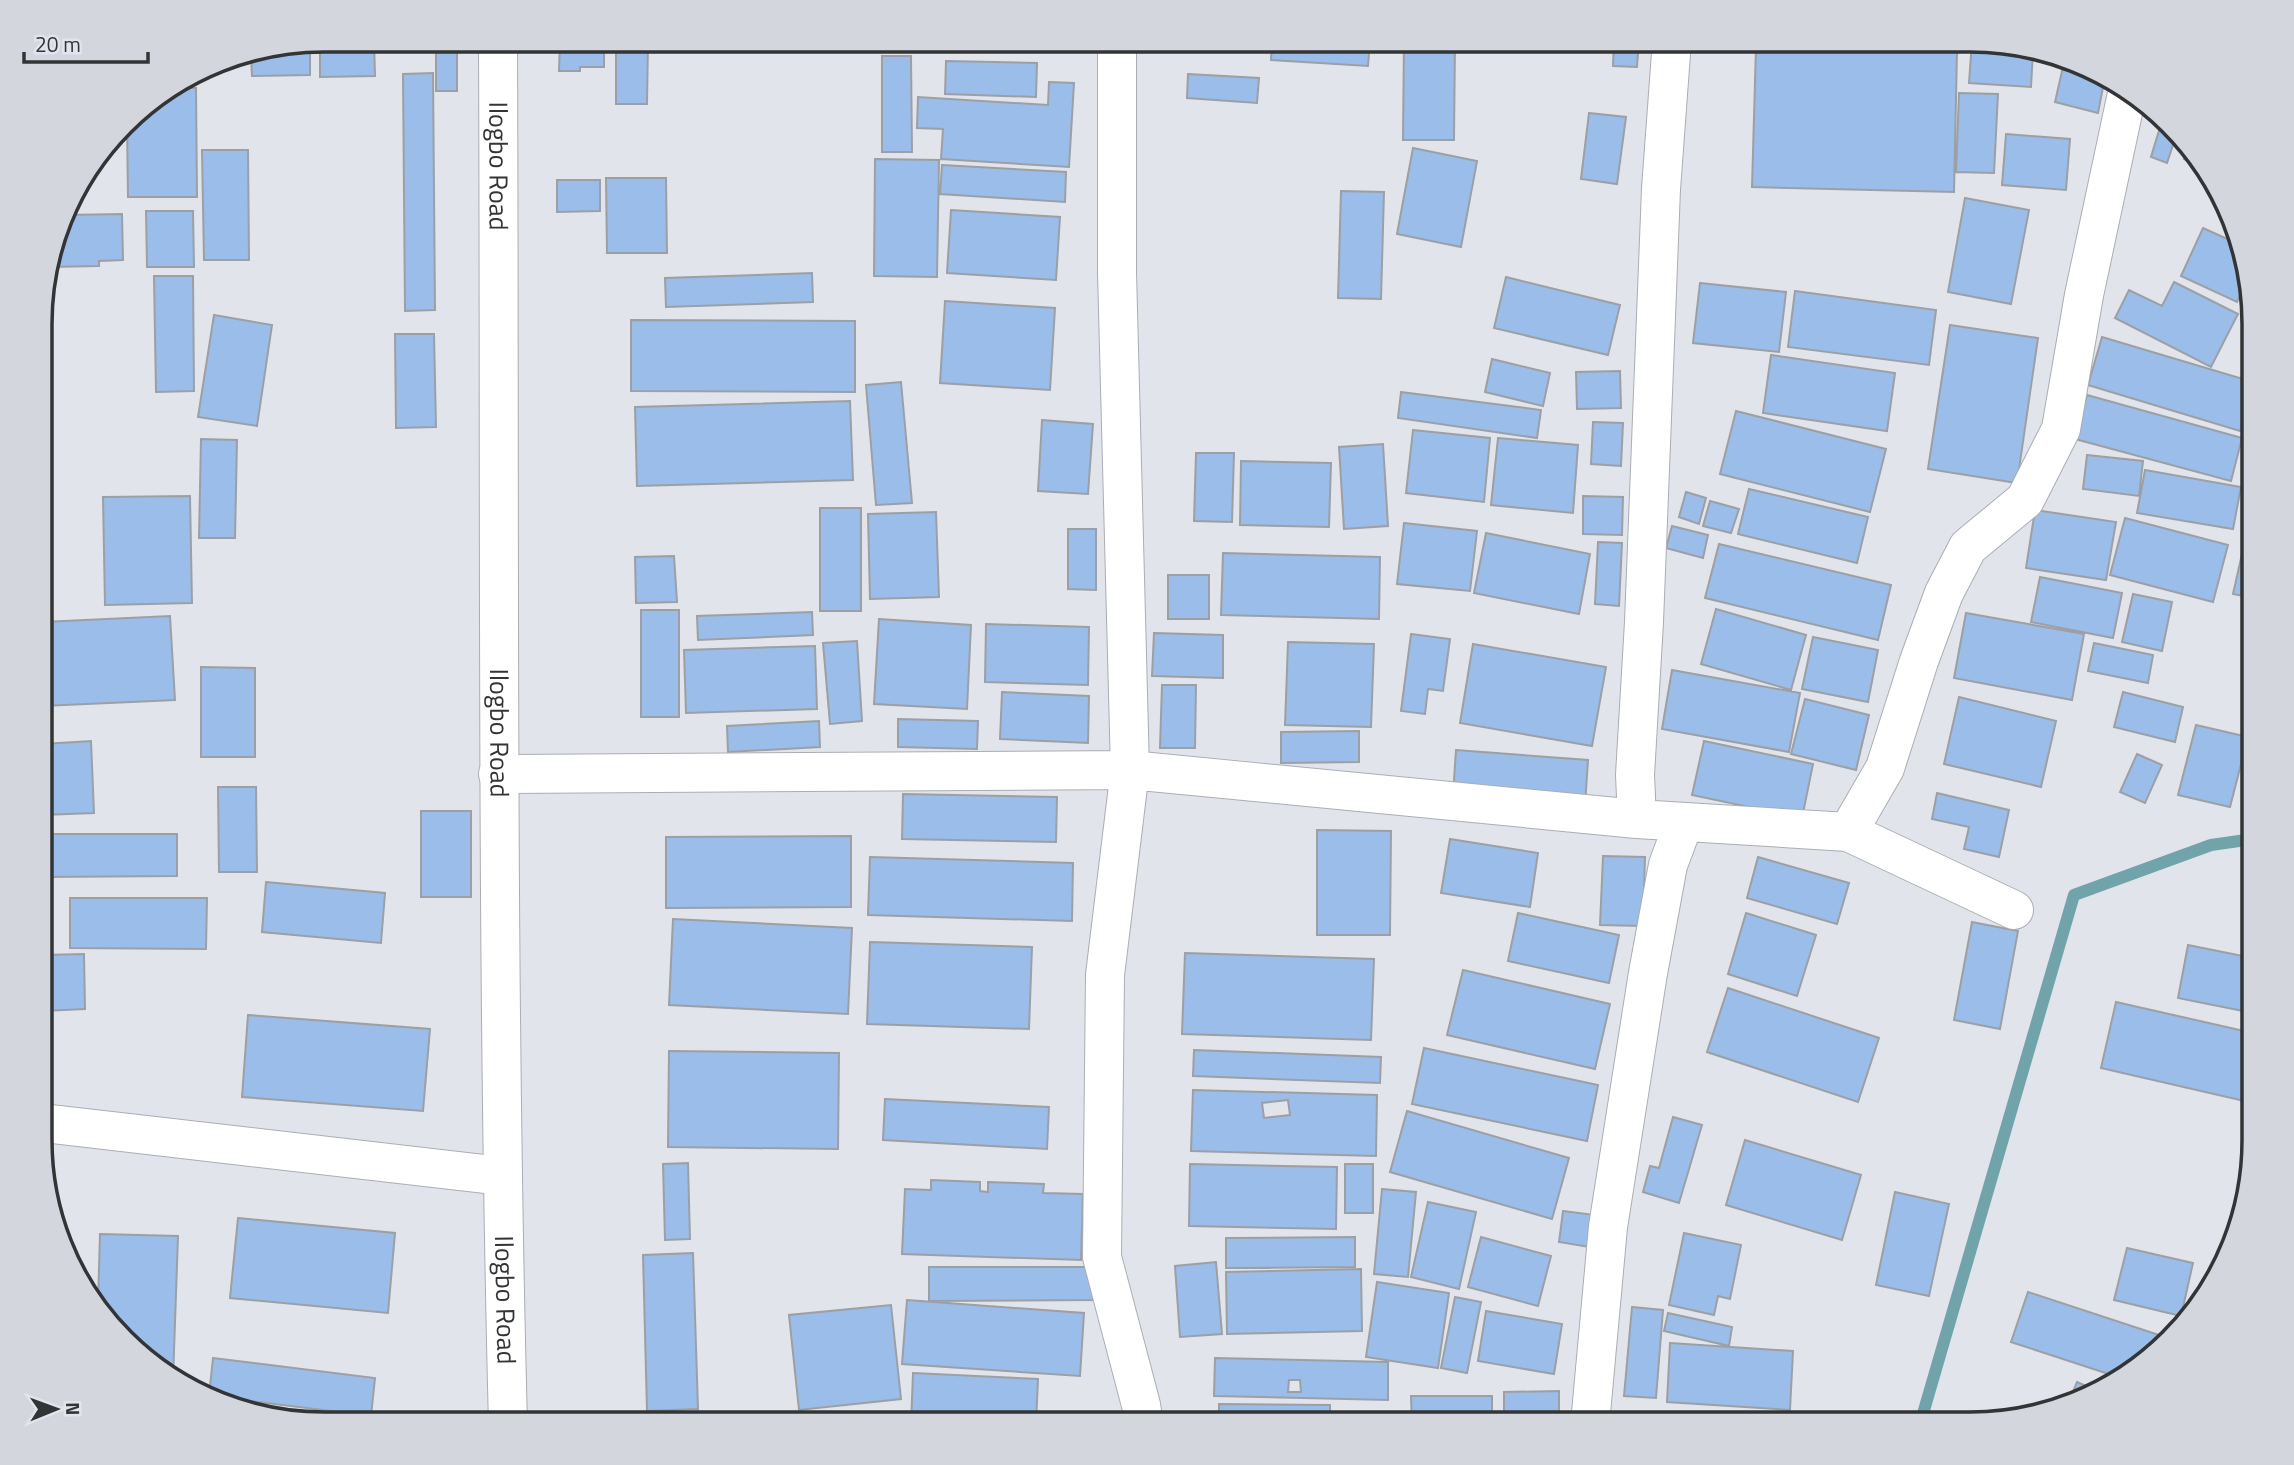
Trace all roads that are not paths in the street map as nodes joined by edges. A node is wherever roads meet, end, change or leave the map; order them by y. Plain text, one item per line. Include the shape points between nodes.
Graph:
1 (498, 52) edge
2 (1117, 52) edge
3 (1671, 52) edge
4 (2125, 101) edge
5 (1130, 770) junction
6 (498, 774) junction
7 (1637, 819) junction
8 (1684, 822) junction
9 (1848, 832) junction
10 (2014, 910) dead end
11 (52, 1124) edge
12 (502, 1175) junction
13 (508, 1412) edge
14 (1142, 1412) edge
15 (1591, 1412) edge

1 - 6 street, Ilogbo Road
2 - 5 street via 1117,272
3 - 7 street via 1661,189 1635,775
4 - 9 street via 2061,429 2025,500 1968,547 1931,626 1885,768
5 - 6 street
5 - 7 street
5 - 14 street via 1105,975 1102,1257
6 - 12 street, Ilogbo Road
7 - 8 street
8 - 9 street
8 - 15 street via 1668,865 1608,1227
9 - 10 street
11 - 12 street
12 - 13 street, Ilogbo Road

